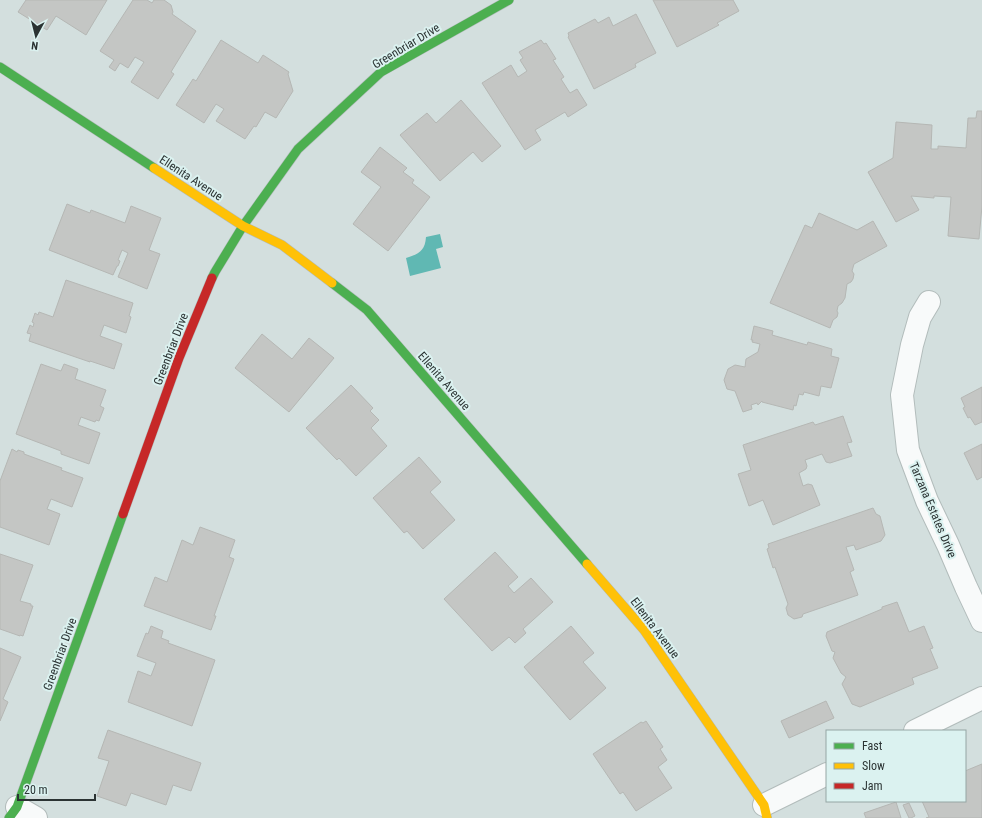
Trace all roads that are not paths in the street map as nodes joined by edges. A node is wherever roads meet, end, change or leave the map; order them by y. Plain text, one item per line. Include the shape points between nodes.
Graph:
1 (509, 0) edge
2 (0, 66) edge
3 (243, 226) junction
4 (929, 302) dead end
5 (982, 621) edge
6 (982, 698) edge
7 (917, 730) edge
8 (826, 775) edge
9 (766, 812) edge
10 (13, 813) edge
11 (36, 818) edge

1 - 3 street, Greenbriar Drive via 381,72 298,149
2 - 3 street, Ellenita Avenue
3 - 9 street, Ellenita Avenue via 282,245 367,310 644,630
3 - 10 street, Greenbriar Drive via 215,272 180,358
4 - 5 street, Tarzana Estates Drive via 920,317 902,395 908,450 927,501
6 - 7 street
8 - 9 street
10 - 11 street

